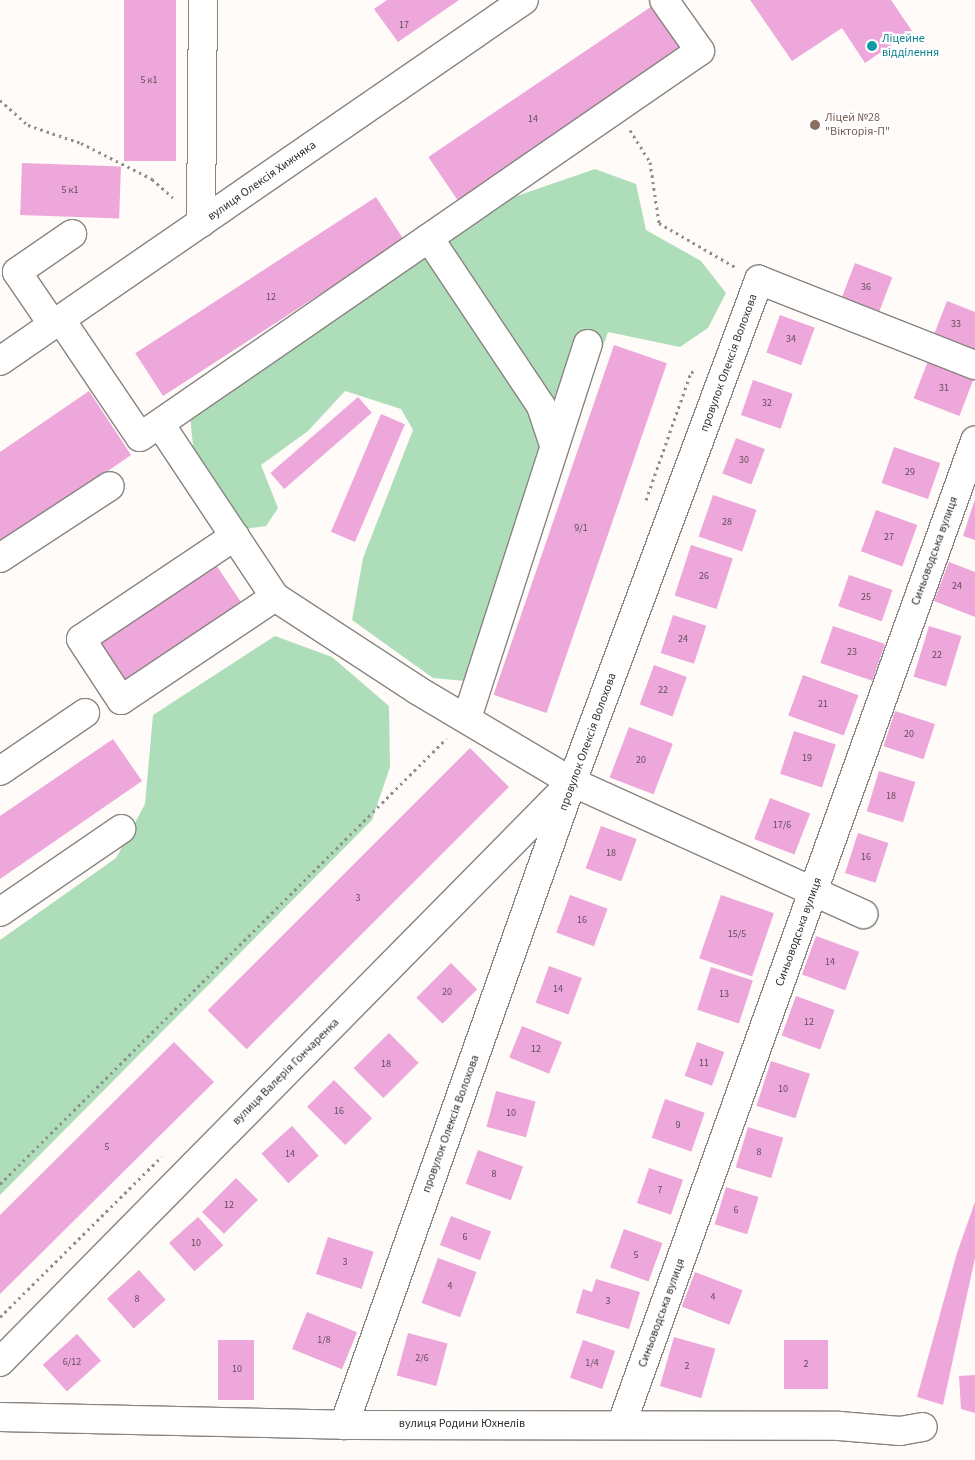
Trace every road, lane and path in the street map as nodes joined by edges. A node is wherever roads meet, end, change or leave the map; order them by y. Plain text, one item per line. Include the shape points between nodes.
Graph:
1 (202, 0) edge
2 (664, 0) edge
3 (507, 5) edge
4 (0, 100) edge
5 (616, 109) junction
6 (201, 223) junction
7 (72, 234) dead end
8 (429, 238) junction
9 (759, 280) junction
10 (57, 322) junction
11 (588, 344) dead end
12 (0, 361) edge
13 (728, 363) junction
14 (975, 365) edge
15 (160, 424) junction
16 (975, 441) edge
17 (554, 445) junction
18 (110, 486) dead end
19 (645, 502) dead end
20 (235, 536) junction
21 (0, 558) edge
22 (275, 597) junction
23 (85, 713) dead end
24 (466, 718) junction
25 (0, 771) edge
26 (572, 782) junction
27 (120, 829) dead end
28 (814, 890) junction
29 (0, 912) edge
30 (863, 914) dead end
31 (169, 1148) dead end
32 (0, 1184) edge
33 (0, 1317) edge
34 (0, 1362) edge
35 (0, 1417) edge
36 (622, 1423) junction
37 (344, 1425) junction
38 (922, 1427) dead end

1 - 6 street
2 - 5 street via 700,51
3 - 6 street, вулиця Олексія Хижняка
4 - 6 path via 28,125 81,142 152,179
5 - 8 street
5 - 9 path via 650,162 659,223
6 - 10 street, вулиця Олексія Хижняка
7 - 10 street via 17,272
8 - 15 street
8 - 17 street via 541,406
9 - 13 street, провулок Олексія Волохова
9 - 14 street, провулок Олексія Волохова
10 - 12 street, вулиця Олексія Хижняка
10 - 15 street via 140,437
11 - 17 street
13 - 19 path via 691,372
13 - 26 street, провулок Олексія Волохова
15 - 20 street
16 - 28 street, Синьоводська вулиця
17 - 24 street
18 - 21 street
20 - 22 street
20 - 22 street via 81,639 86,647 121,700
22 - 24 street via 417,690
23 - 25 street
24 - 26 street
24 - 32 path
26 - 28 street
26 - 34 street, вулиця Валерія Гончаренка
26 - 37 street, провулок Олексія Волохова
27 - 29 street
28 - 30 street
28 - 36 street, Синьоводська вулиця
31 - 33 path
35 - 37 street, вулиця Родини Юхнелів
36 - 37 street, вулиця Родини Юхнелів
36 - 38 street, вулиця Родини Юхнелів via 839,1426 900,1431

